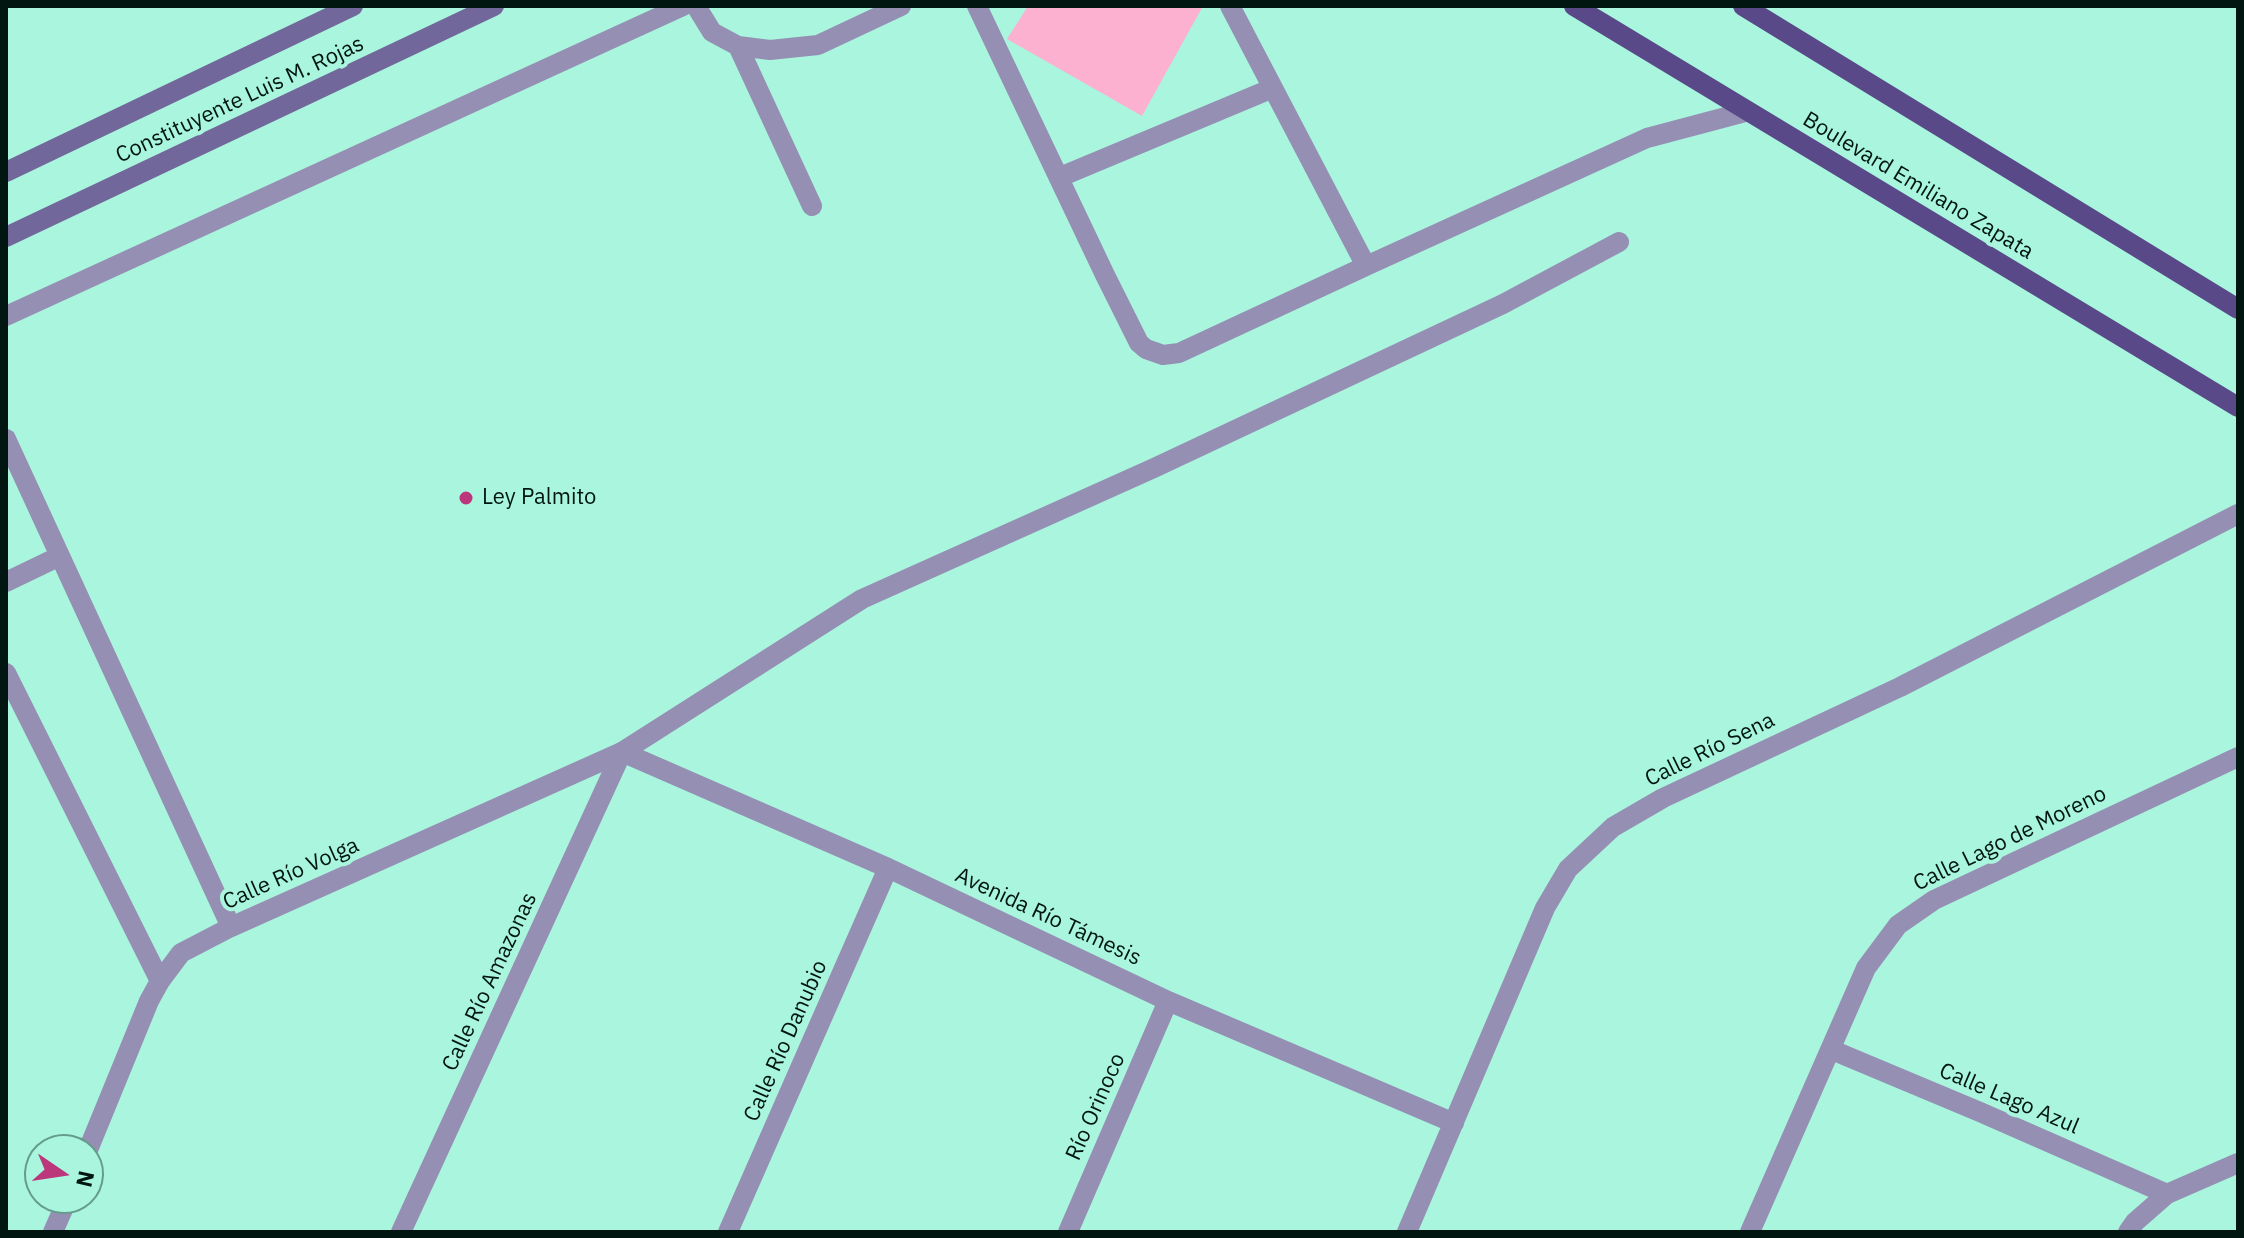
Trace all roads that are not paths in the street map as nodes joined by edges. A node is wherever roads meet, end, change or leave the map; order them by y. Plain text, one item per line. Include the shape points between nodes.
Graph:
1 (353, 6) edge
2 (494, 6) edge
3 (683, 6) edge
4 (696, 6) edge
5 (901, 6) edge
6 (977, 6) edge
7 (1230, 6) edge
8 (1574, 6) edge
9 (1743, 6) edge
10 (738, 46) junction
11 (1273, 88) junction
12 (1745, 112) junction
13 (6, 172) edge
14 (1060, 177) junction
15 (812, 206) dead end
16 (6, 237) edge
17 (1619, 242) dead end
18 (1366, 266) junction
19 (2238, 309) edge
20 (6, 316) edge
21 (2238, 407) edge
22 (6, 439) edge
23 (2238, 514) edge
24 (60, 556) junction
25 (6, 582) edge
26 (6, 673) edge
27 (622, 752) junction
28 (2238, 757) edge
29 (888, 868) junction
30 (231, 927) junction
31 (160, 981) junction
32 (1168, 1001) junction
33 (1832, 1050) junction
34 (1454, 1123) junction
35 (95, 1134) edge
36 (2238, 1163) edge
37 (2167, 1194) junction
38 (401, 1232) edge
39 (728, 1232) edge
40 (1068, 1232) edge
41 (1407, 1232) edge
42 (1750, 1232) edge
43 (2128, 1232) edge

1 - 13 street, Constituyente Luis M. Rojas
2 - 16 street, Constituyente Luis M. Rojas
3 - 20 street
4 - 10 street via 712,32
5 - 10 street via 818,45 770,50
6 - 14 street
7 - 11 street
8 - 12 main road, Boulevard Emiliano Zapata
9 - 19 main road
10 - 15 street
11 - 14 street
11 - 18 street
12 - 18 street via 1647,138
12 - 21 main road, Boulevard Emiliano Zapata
14 - 18 street via 1139,343 1154,353 1179,353
17 - 27 street, Calle Río Volga via 1503,304 862,599
22 - 24 street
23 - 34 street, Calle Río Sena via 1613,827 1568,869 1545,908
24 - 25 street
24 - 30 street
26 - 31 street
27 - 29 street, Avenida Río Támesis
27 - 30 street, Calle Río Volga
27 - 38 street, Calle Río Amazonas
28 - 33 street, Calle Lago de Moreno via 1934,900 1898,925 1866,968
29 - 32 street, Avenida Río Támesis
29 - 39 street, Calle Río Danubio
30 - 31 street, Calle Río Volga via 181,953
31 - 35 street, Calle Río Volga
32 - 34 street, Avenida Río Támesis
32 - 40 street, Río Orinoco
33 - 37 street, Calle Lago Azul
33 - 42 street, Calle Lago de Moreno
34 - 41 street, Calle Río Sena
36 - 37 street
37 - 43 street

